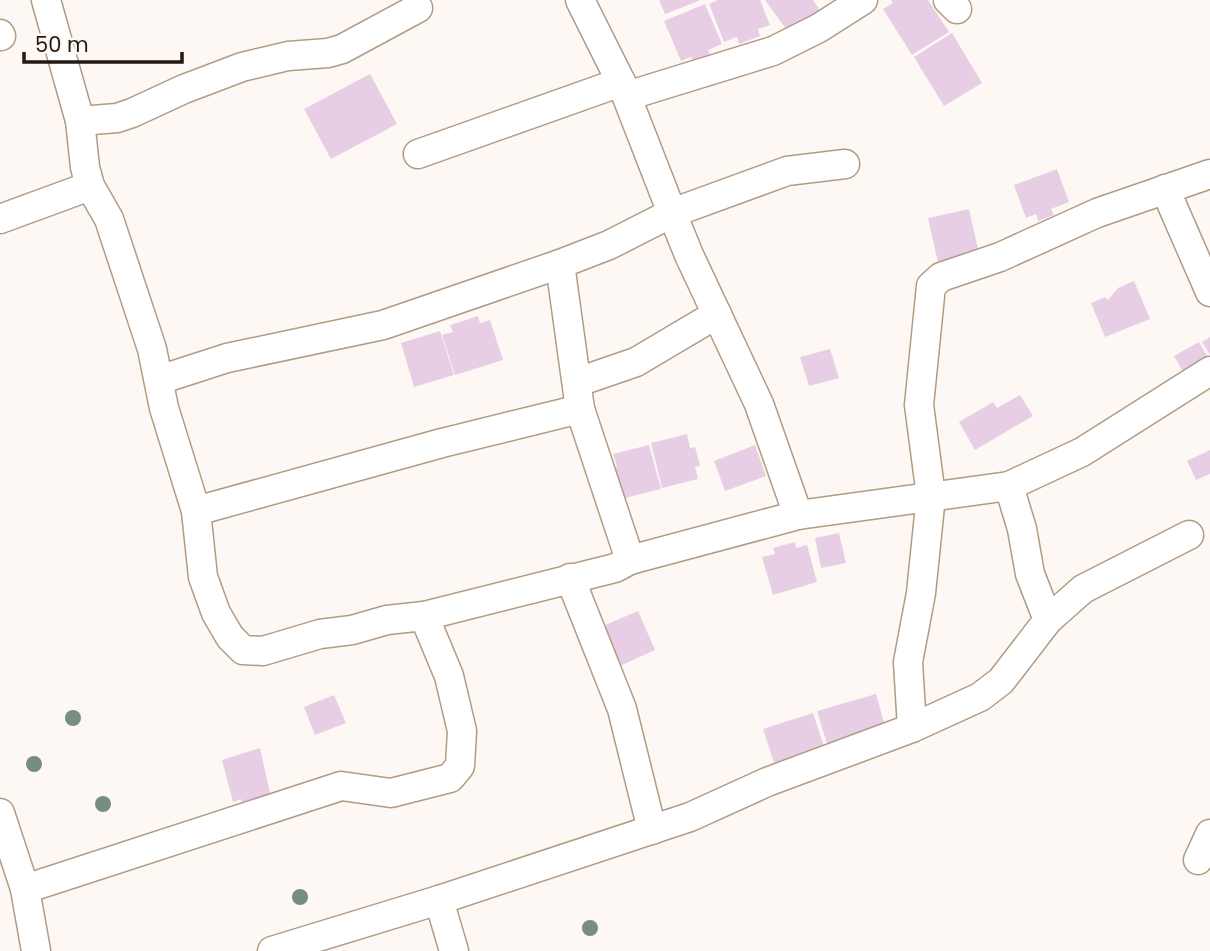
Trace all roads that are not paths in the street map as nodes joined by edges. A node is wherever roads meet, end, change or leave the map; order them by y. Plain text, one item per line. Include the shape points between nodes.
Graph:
1 (46, 0) edge
2 (580, 0) edge
3 (863, 0) edge
4 (421, 3) edge
5 (624, 89) junction
6 (80, 121) junction
7 (418, 154) dead end
8 (845, 164) dead end
9 (1210, 174) edge
10 (90, 186) junction
11 (1165, 189) junction
12 (672, 213) junction
13 (0, 219) edge
14 (560, 264) junction
15 (1210, 292) edge
16 (717, 314) junction
17 (1210, 371) edge
18 (159, 380) junction
19 (579, 396) junction
20 (1009, 486) junction
21 (931, 496) junction
22 (196, 511) junction
23 (798, 515) junction
24 (1189, 535) dead end
25 (630, 560) junction
26 (570, 578) junction
27 (424, 616) junction
28 (1048, 620) junction
29 (912, 729) junction
30 (0, 813) edge
31 (652, 830) junction
32 (1210, 834) edge
33 (1198, 860) dead end
34 (25, 889) junction
35 (439, 900) junction
36 (36, 951) edge
37 (272, 951) edge
38 (454, 951) edge

1 - 6 street
2 - 5 street
3 - 5 street via 773,51
4 - 6 street via 342,49 242,67 132,113
5 - 7 street
5 - 12 street
6 - 10 street
8 - 12 street via 787,171
9 - 11 street
10 - 13 street
10 - 18 street via 110,219
11 - 15 street
11 - 21 street via 1097,212 1000,257 941,277 931,286 919,405
12 - 14 street
12 - 16 street
14 - 18 street via 383,324 227,358
14 - 19 street
16 - 19 street
16 - 23 street via 759,404
17 - 20 street via 1082,452
18 - 22 street
19 - 22 street via 442,443
19 - 25 street
20 - 21 street
20 - 28 street via 1030,574
21 - 23 street
21 - 29 street via 908,662
22 - 27 street via 203,577 216,613 243,650 263,651 320,634
23 - 25 street
24 - 28 street via 1083,589
25 - 26 street
26 - 27 street
26 - 31 street via 622,709
27 - 34 street via 449,676 462,731 460,766 450,778 391,793 341,786
28 - 29 street via 1001,681 980,697
29 - 31 street
30 - 34 street
31 - 35 street
32 - 33 street
34 - 36 street
35 - 37 street
35 - 38 street

